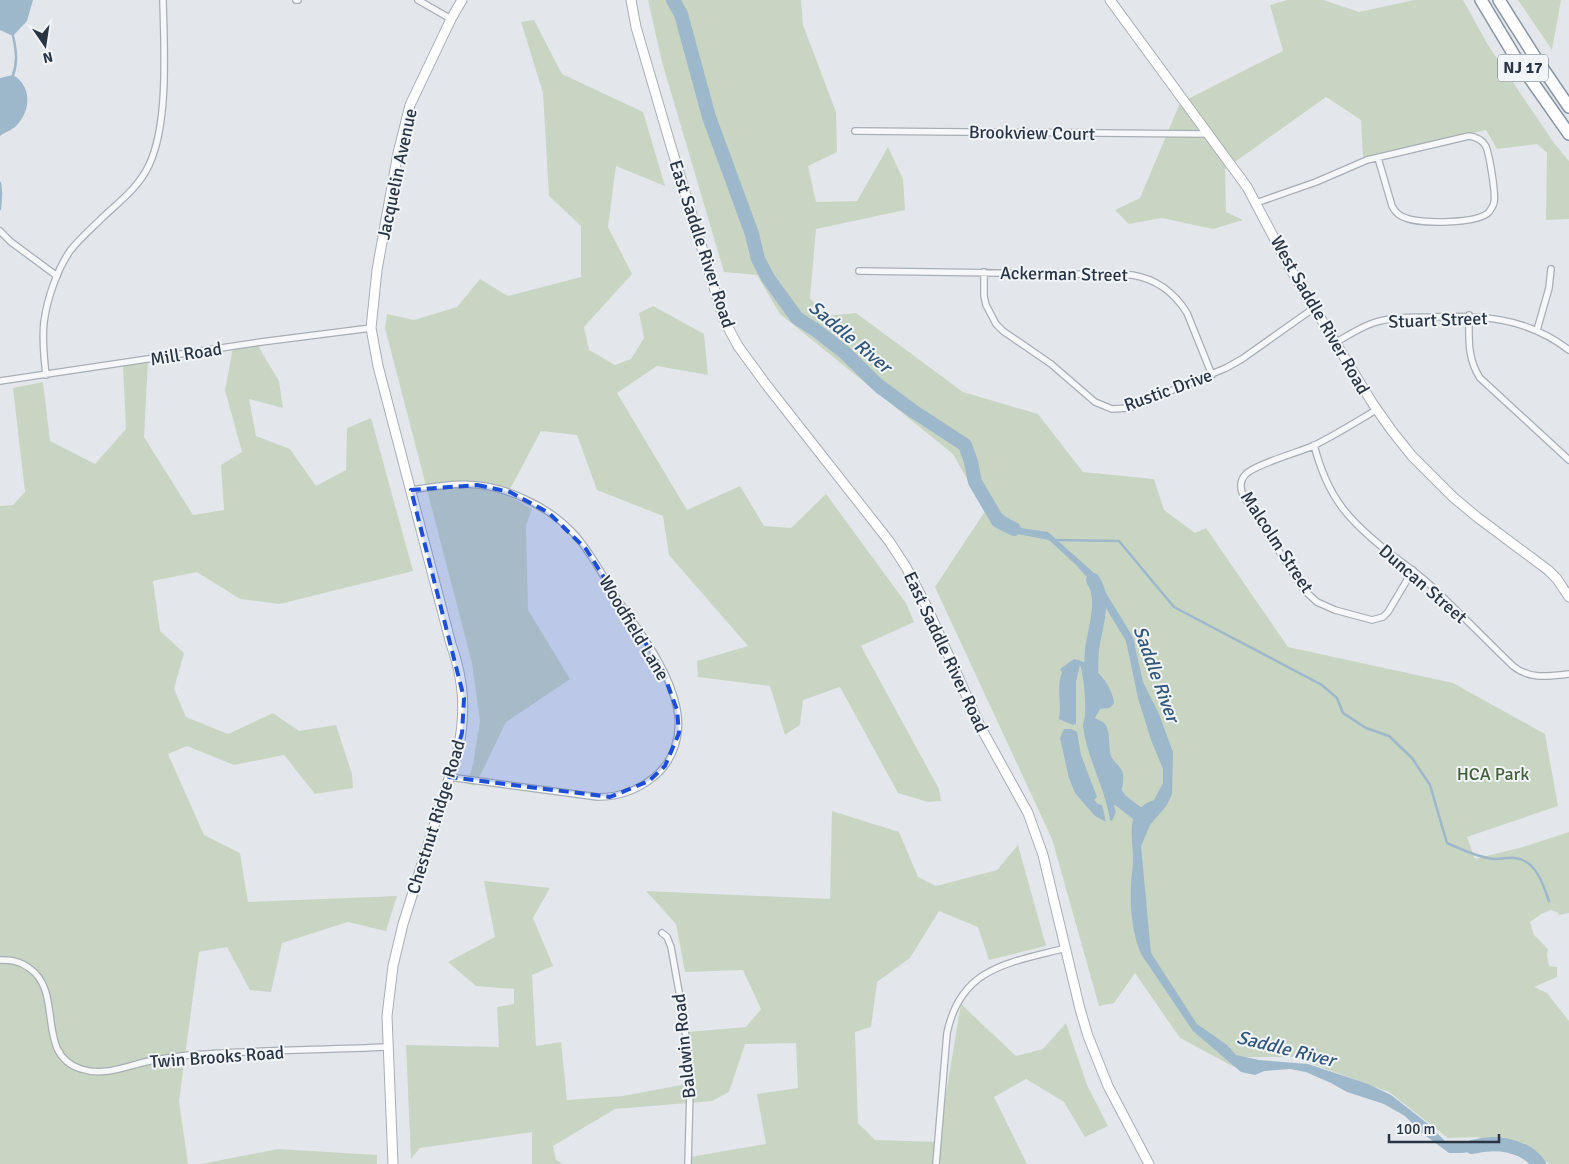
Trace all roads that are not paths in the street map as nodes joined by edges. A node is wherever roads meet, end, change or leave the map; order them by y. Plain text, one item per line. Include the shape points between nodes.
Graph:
1 (163, 0) edge
2 (418, 0) edge
3 (462, 0) edge
4 (631, 0) edge
5 (1110, 0) edge
6 (1481, 0) edge
7 (1499, 0) edge
8 (451, 19) junction
9 (1569, 107) edge
10 (856, 131) dead end
11 (1208, 134) junction
12 (1569, 134) edge
13 (1378, 158) junction
14 (1256, 203) junction
15 (0, 232) edge
16 (1552, 269) dead end
17 (859, 271) dead end
18 (984, 272) junction
19 (56, 276) junction
20 (1314, 308) junction
21 (1469, 315) junction
22 (371, 328) junction
23 (1536, 330) junction
24 (1335, 343) junction
25 (1569, 350) edge
26 (46, 375) junction
27 (1212, 375) junction
28 (0, 381) edge
29 (1376, 410) junction
30 (1314, 445) junction
31 (1569, 460) edge
32 (411, 490) junction
33 (1413, 570) junction
34 (1569, 596) edge
35 (1569, 674) edge
36 (449, 777) junction
37 (662, 933) dead end
38 (1066, 948) junction
39 (0, 960) edge
40 (387, 1047) junction
41 (393, 1164) edge
42 (688, 1164) edge
43 (936, 1164) edge
44 (1149, 1164) edge

1 - 19 street via 161,125 154,154 136,186 70,250
2 - 8 street
3 - 8 street, Jacquelin Avenue
4 - 38 street, East Saddle River Road via 667,134 728,328 768,387 883,534 917,586 980,726 1028,813 1043,855
5 - 11 street, West Saddle River Road
6 - 12 highway, NJ 17 via 1517,60
7 - 9 highway, NJ 17
8 - 22 street, Jacquelin Avenue via 406,120 392,182
10 - 11 street, Brookview Court
11 - 14 street, West Saddle River Road
13 - 13 street via 1475,137 1488,149 1495,201 1486,215 1472,220 1437,222 1408,219 1395,212 1392,206
13 - 14 street
14 - 20 street, West Saddle River Road
15 - 19 street
16 - 23 street
17 - 18 street, Ackerman Street
18 - 27 street, Ackerman Street via 1147,278 1175,296 1187,313
18 - 27 street, Rustic Drive via 986,305 996,324 1103,407 1129,408
19 - 26 street via 44,322
20 - 24 street, West Saddle River Road
20 - 27 street, Rustic Drive via 1242,359
21 - 23 street, Stuart Street via 1496,318
21 - 24 street, Stuart Street via 1387,320 1357,330
21 - 31 street via 1469,352 1474,370
22 - 26 street, Mill Road
22 - 32 street, Chestnut Ridge Road
23 - 25 street, Stuart Street
24 - 29 street, West Saddle River Road
26 - 28 street, Mill Road
29 - 30 street, Malcolm Street
29 - 34 street, West Saddle River Road via 1429,474 1477,517 1548,570
30 - 33 street, Duncan Street via 1330,491 1348,517
30 - 33 street, Malcolm Street via 1251,469 1241,483 1243,495 1304,590 1326,607 1372,620 1388,612
32 - 36 street, Chestnut Ridge Road via 462,681 462,733
32 - 36 street, Woodfield Lane via 453,484 494,488 525,499 562,523 586,550 655,658 677,710 679,733 665,766 649,781 624,793 592,797
33 - 35 street, Duncan Street via 1516,669 1539,677
36 - 40 street, Chestnut Ridge Road via 396,950 389,991
37 - 42 street, Baldwin Road via 671,947 686,1037 690,1090
38 - 43 street via 991,970 959,999 947,1033
38 - 44 street, East Saddle River Road via 1080,1010 1097,1061
39 - 40 street, Twin Brooks Road via 25,965 39,977 47,994 58,1053 70,1065 88,1071 110,1071 190,1055
40 - 41 street, Chestnut Ridge Road

